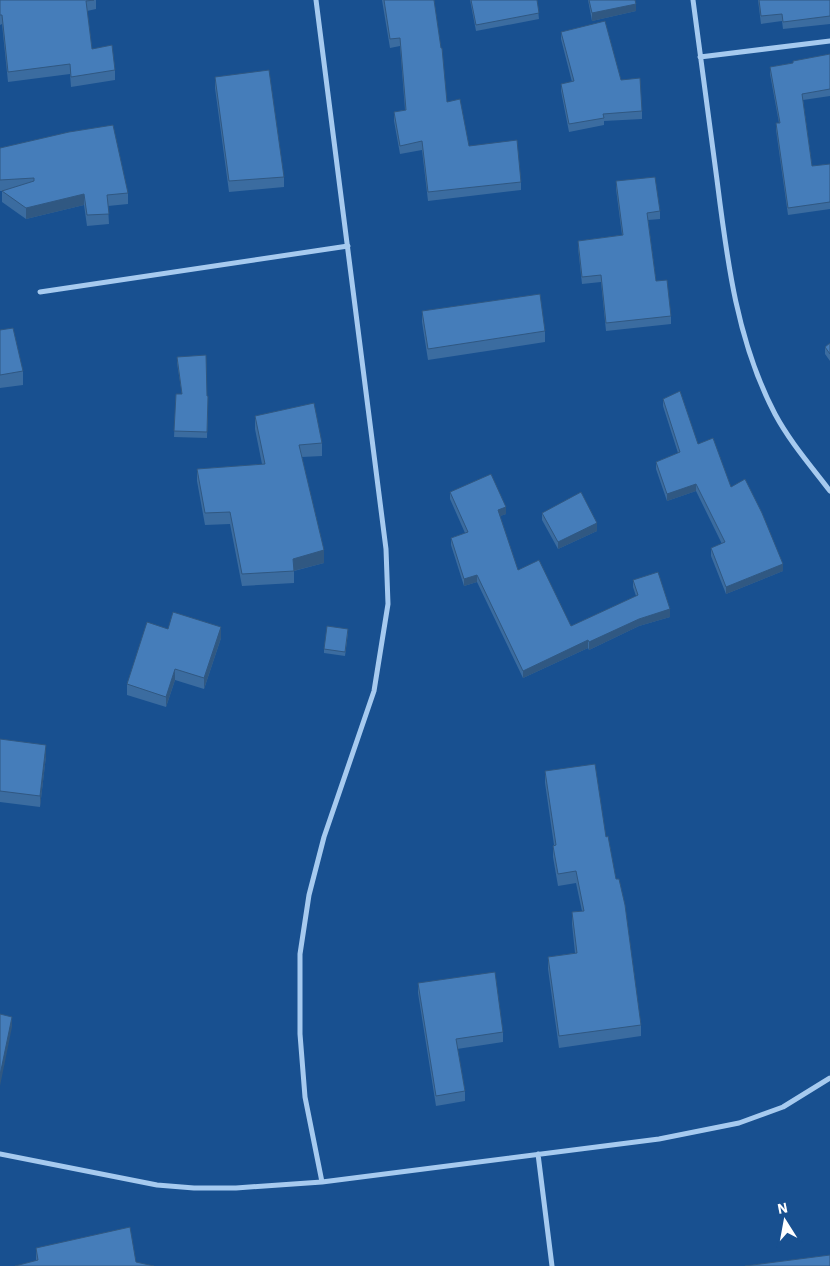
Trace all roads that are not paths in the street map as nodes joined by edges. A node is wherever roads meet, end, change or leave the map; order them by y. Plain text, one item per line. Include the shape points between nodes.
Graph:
1 (316, 0) edge
2 (693, 0) edge
3 (830, 41) edge
4 (700, 57) junction
5 (348, 246) junction
6 (40, 292) dead end
7 (830, 491) edge
8 (830, 1078) edge
9 (0, 1154) edge
10 (538, 1154) junction
11 (322, 1182) junction
12 (552, 1266) edge

1 - 5 street
2 - 4 street
3 - 4 street
4 - 7 street via 729,272 742,326 762,386 776,415
5 - 6 street
5 - 11 street via 386,549 388,604 374,691 324,838 309,896 300,954 300,1034 305,1097
8 - 10 street via 783,1107 739,1124
9 - 11 street via 156,1185 228,1188
10 - 11 street
10 - 12 street

